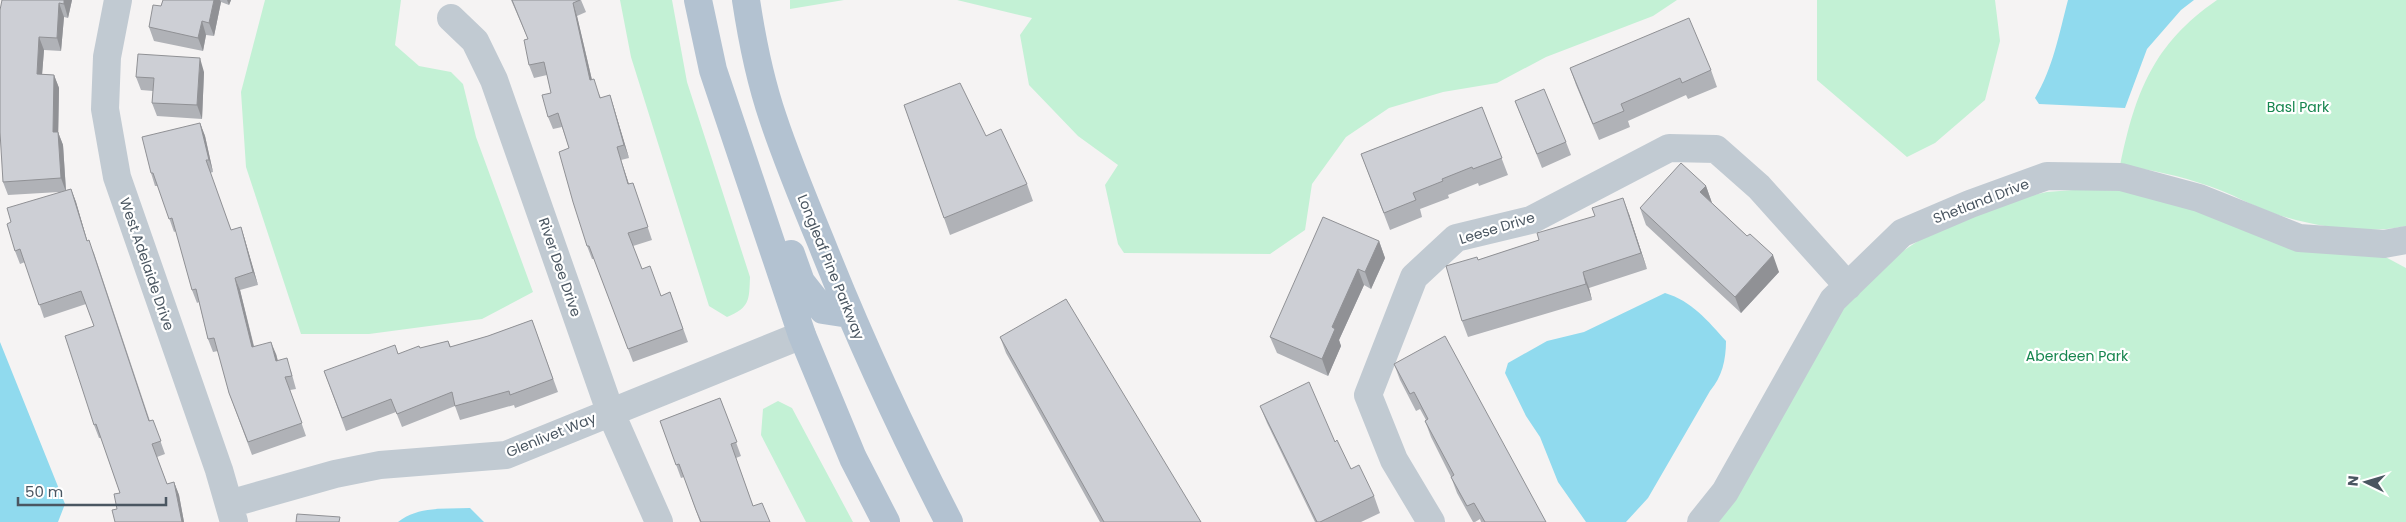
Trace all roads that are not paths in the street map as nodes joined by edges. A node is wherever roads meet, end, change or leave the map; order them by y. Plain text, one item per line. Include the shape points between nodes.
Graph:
1 (118, 0) edge
2 (698, 0) edge
3 (746, 0) edge
4 (451, 18) dead end
5 (713, 70) junction
6 (2406, 240) edge
7 (1848, 286) junction
8 (849, 314) junction
9 (802, 335) junction
10 (610, 412) junction
11 (232, 513) edge
12 (659, 522) edge
13 (886, 522) edge
14 (949, 522) edge
15 (1431, 522) edge
16 (1701, 522) edge

1 - 11 street, West Adelaide Drive via 107,57 105,109 117,177
2 - 5 main road
3 - 8 main road, Longleaf Pine Parkway via 754,48 773,118
4 - 10 street, River Dee Drive via 475,41 494,80
5 - 8 main road via 731,74 801,282 823,310
5 - 9 main road
6 - 7 street, Shetland Drive via 2384,244 2299,238 2199,198 2121,177 2046,176 1902,233
7 - 15 street, Leese Drive via 1759,187 1716,149 1669,148 1531,220 1456,238 1414,277 1368,395 1394,460
7 - 16 street, Shetland Drive via 1833,300 1725,492
8 - 14 main road, Longleaf Pine Parkway via 904,435
9 - 10 street, Glenlivet Way
9 - 13 main road via 853,458
10 - 11 street, Glenlivet Way via 506,455 371,467 335,474
10 - 12 street, River Dee Drive

